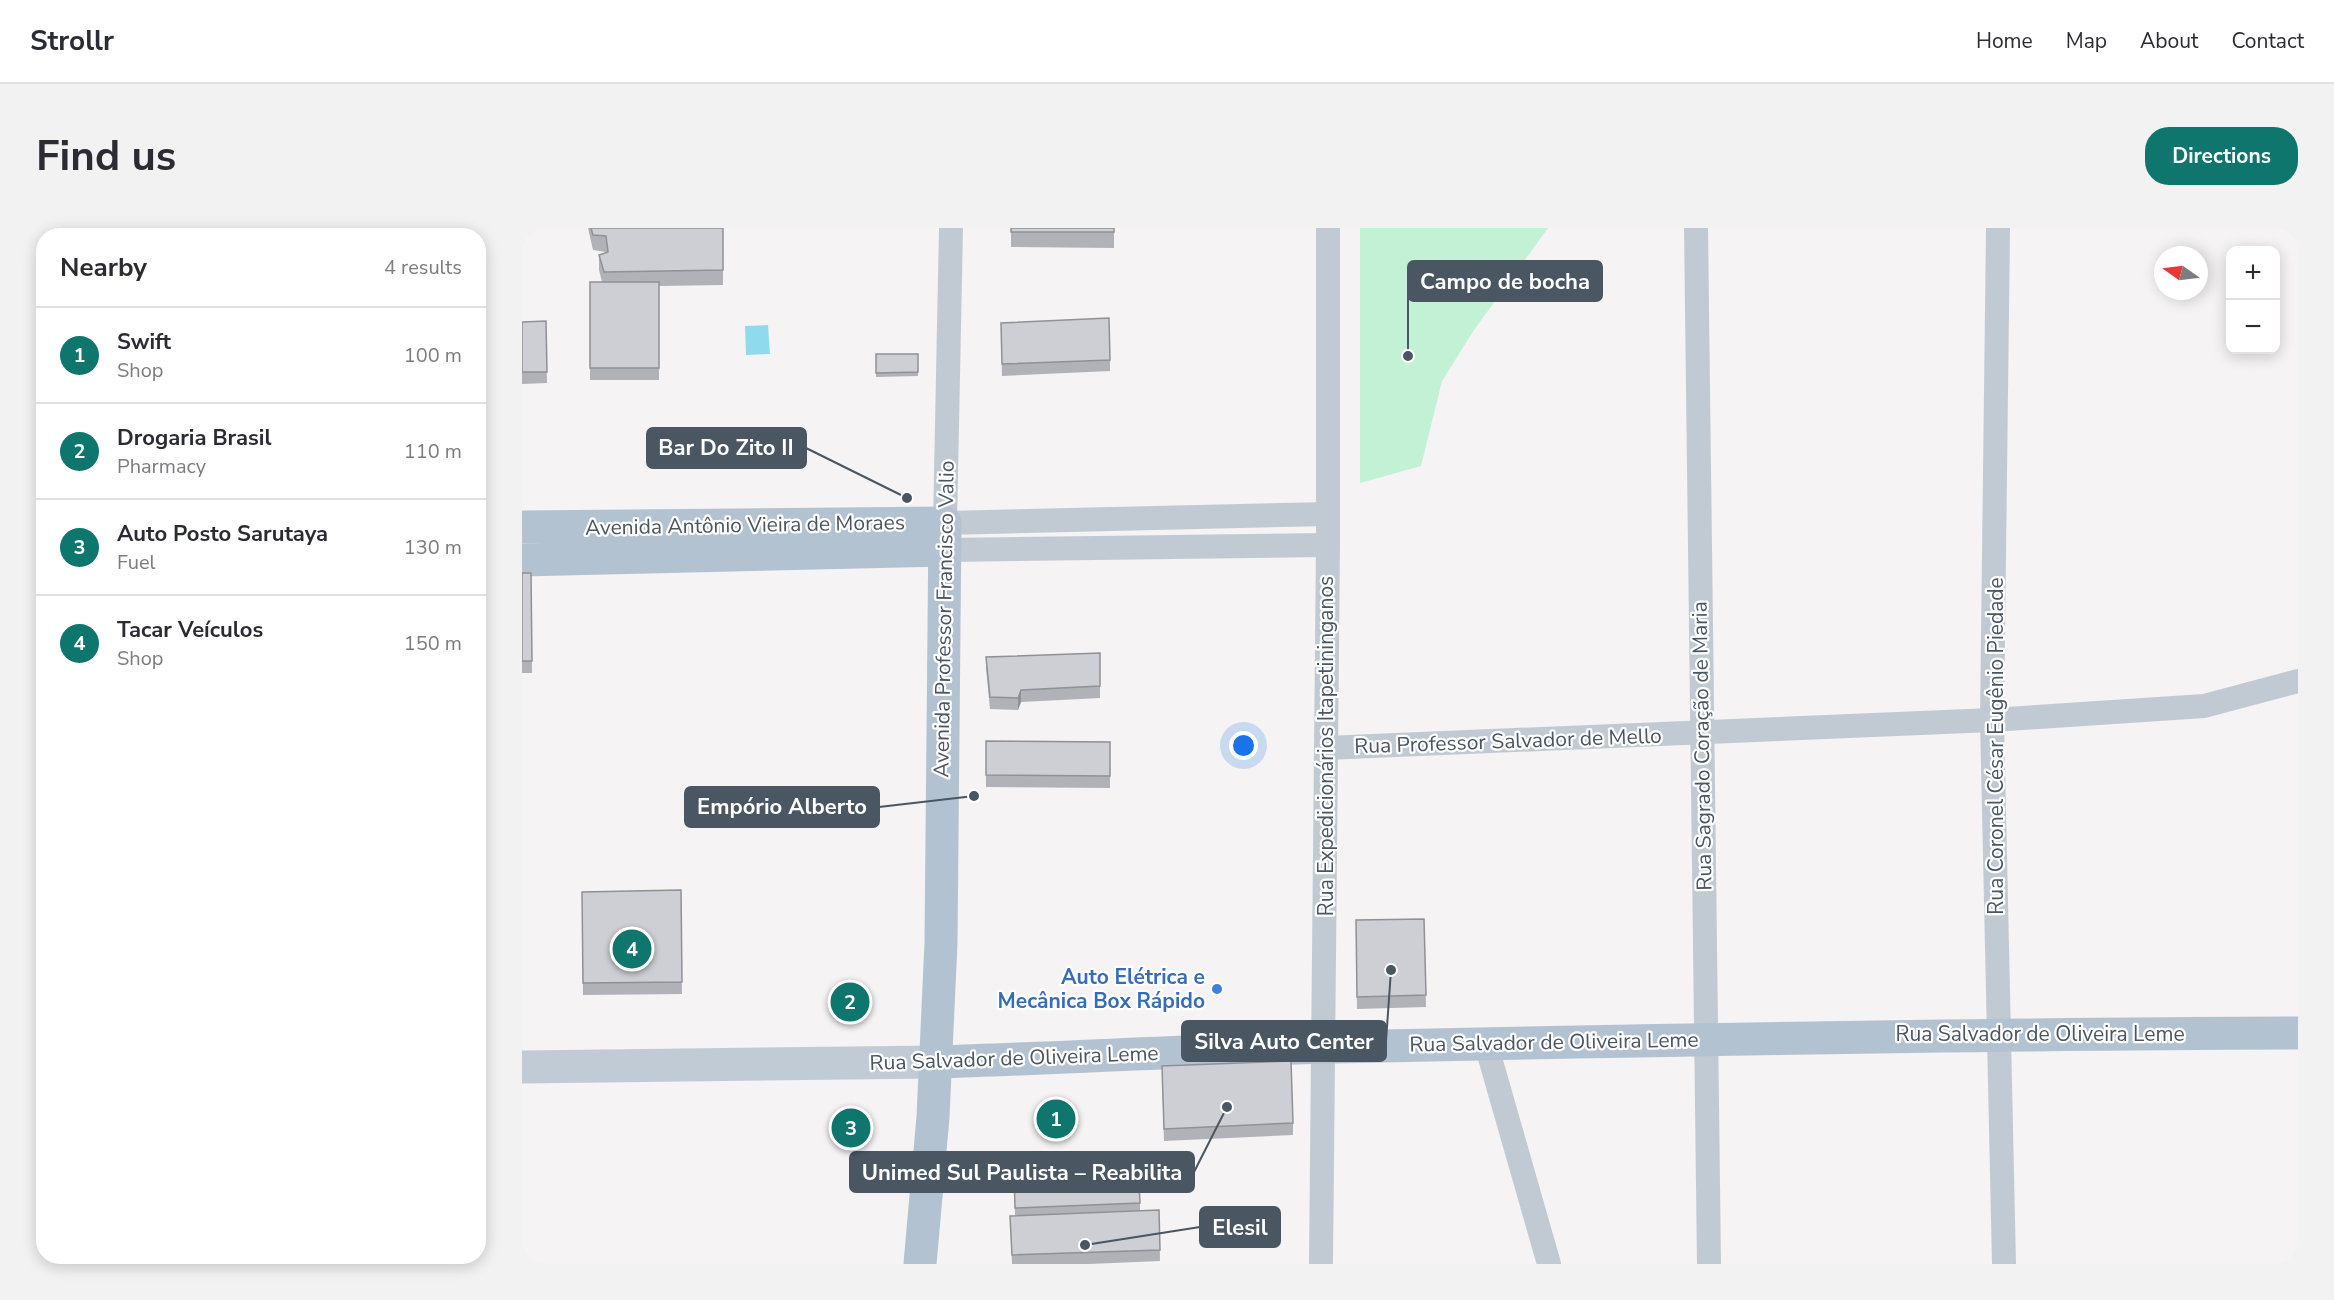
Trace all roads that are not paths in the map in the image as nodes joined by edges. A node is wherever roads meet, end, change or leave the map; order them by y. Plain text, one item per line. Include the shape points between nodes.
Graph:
1 (951, 228) edge
2 (1328, 228) edge
3 (1696, 228) edge
4 (1998, 228) edge
5 (1328, 514) junction
6 (522, 527) edge
7 (945, 536) junction
8 (634, 541) junction
9 (1328, 544) junction
10 (522, 560) edge
11 (2298, 681) edge
12 (1992, 720) junction
13 (1702, 734) junction
14 (1326, 748) junction
15 (2298, 1033) edge
16 (1999, 1034) junction
17 (1706, 1038) junction
18 (1486, 1044) junction
19 (1324, 1048) junction
20 (936, 1062) junction
21 (522, 1067) edge
22 (933, 1117) junction
23 (920, 1264) edge
24 (940, 1264) edge
25 (1321, 1264) edge
26 (1549, 1264) edge
27 (1709, 1264) edge
28 (2004, 1264) edge

1 - 7 street, Avenida Professor Francisco Valio
2 - 5 street, Rua Expedicionários Itapetininganos
3 - 13 street, Rua Sagrado Coração de Maria
4 - 12 street, Rua Coronel César Eugênio Piedade
5 - 7 street, Avenida Antônio Vieira de Moraes
5 - 9 street, Rua Expedicionários Itapetininganos
6 - 8 main road, Avenida Antônio Vieira de Moraes
7 - 8 main road, Avenida Antônio Vieira de Moraes
7 - 9 street, Avenida Antônio Vieira de Moraes
7 - 20 main road, Avenida Professor Francisco Valio
8 - 10 main road, Avenida Antônio Vieira de Moraes
9 - 14 street, Rua Expedicionários Itapetininganos
11 - 12 street, Rua Professor Salvador de Mello via 2204,706
12 - 13 street, Rua Professor Salvador de Mello
12 - 16 street, Rua Coronel César Eugênio Piedade
13 - 14 street, Rua Professor Salvador de Mello
13 - 17 street, Rua Sagrado Coração de Maria
14 - 19 street, Rua Expedicionários Itapetininganos
15 - 16 main road, Rua Salvador de Oliveira Leme
16 - 17 main road, Rua Salvador de Oliveira Leme
16 - 28 street, Rua Coronel César Eugênio Piedade
17 - 18 main road, Rua Salvador de Oliveira Leme
17 - 27 street, Rua Sagrado Coração de Maria
18 - 19 main road, Rua Salvador de Oliveira Leme
18 - 26 street
19 - 20 main road, Rua Salvador de Oliveira Leme
19 - 25 street, Rua Expedicionários Itapetininganos
20 - 21 main road, Rua Salvador de Oliveira Leme
20 - 22 main road, Avenida Professor Francisco Valio
22 - 23 main road, Avenida Professor Francisco Valio
22 - 24 main road, Avenida Professor Francisco Valio

